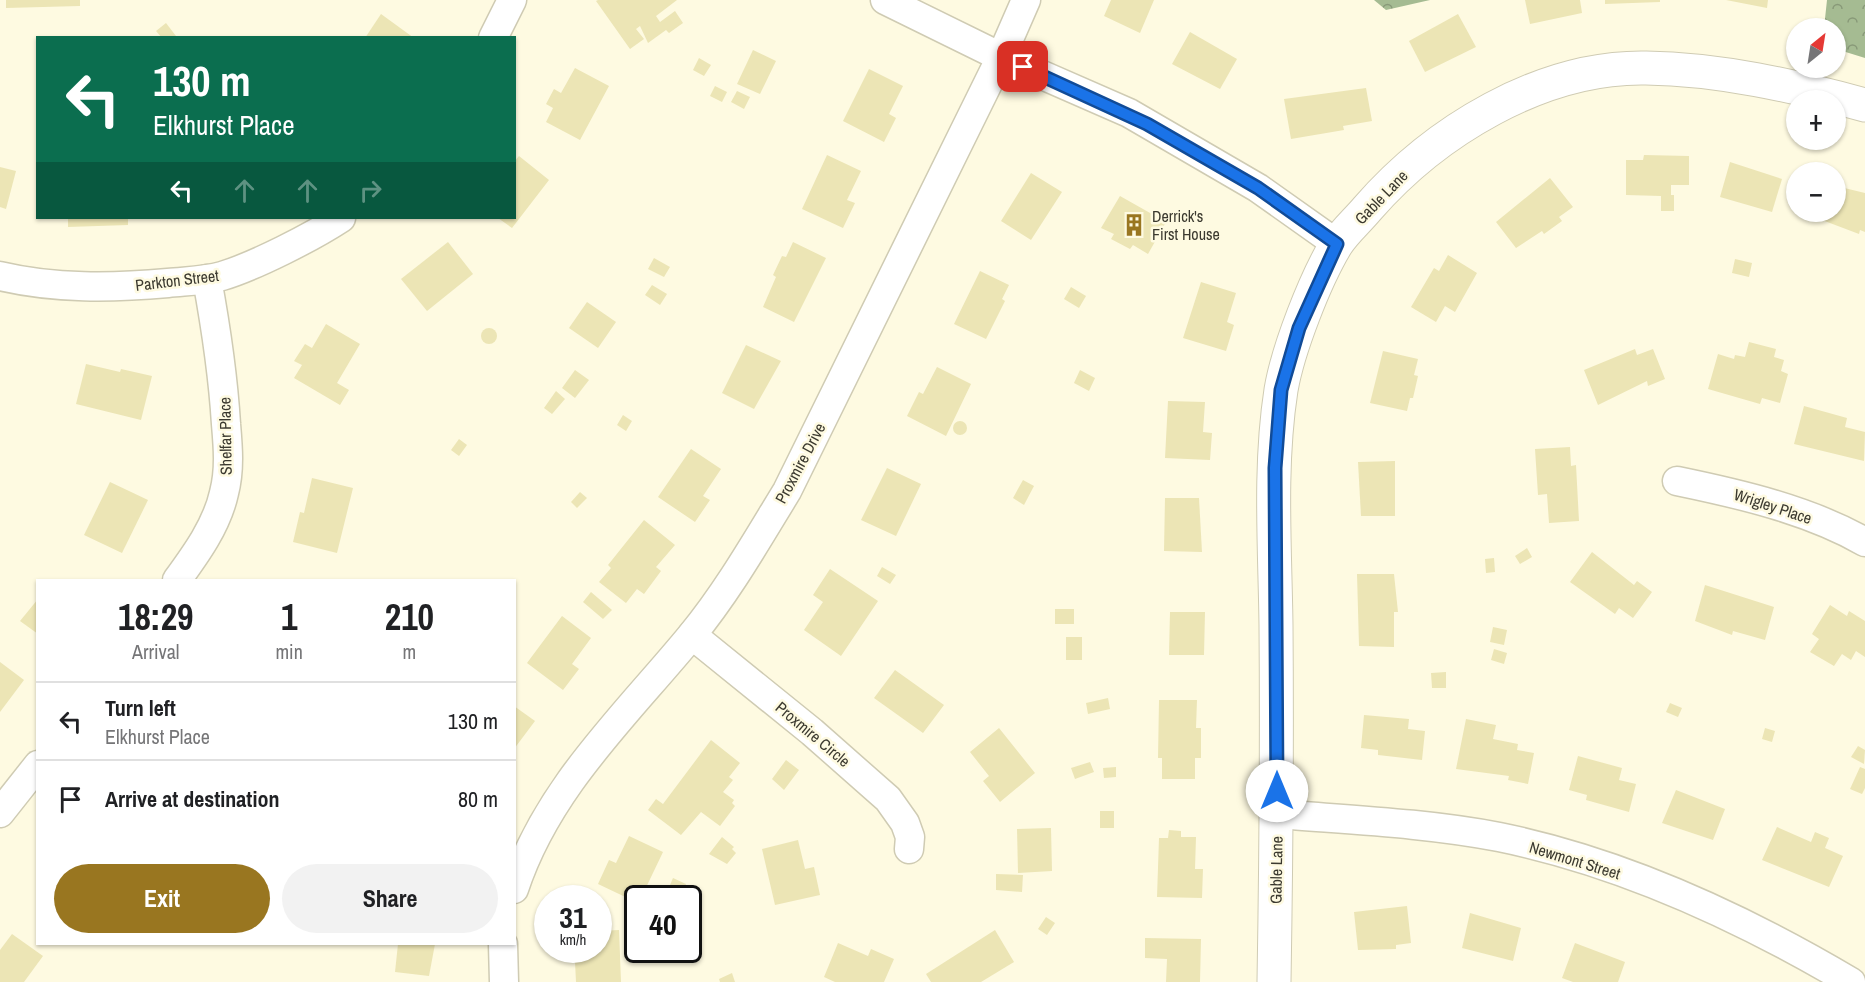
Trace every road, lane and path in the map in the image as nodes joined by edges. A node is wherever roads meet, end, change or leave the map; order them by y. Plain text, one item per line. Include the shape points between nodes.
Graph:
1 (512, 0) edge
2 (885, 0) edge
3 (1026, 0) edge
4 (494, 36) edge
5 (1001, 57) junction
6 (1865, 105) edge
7 (339, 219) edge
8 (1337, 244) junction
9 (0, 276) edge
10 (207, 279) junction
11 (1677, 481) dead end
12 (1865, 542) edge
13 (178, 579) edge
14 (692, 636) junction
15 (36, 768) edge
16 (0, 813) edge
17 (1277, 814) junction
18 (909, 849) dead end
19 (516, 885) edge
20 (503, 945) edge
21 (504, 982) edge
22 (1274, 982) edge
23 (1851, 982) edge

1 - 4 street
2 - 5 street
3 - 5 street, Proxmire Drive
5 - 8 street via 1129,113 1258,188
5 - 14 street, Proxmire Drive via 787,491
6 - 8 street, Gable Lane via 1720,74 1645,68 1597,72 1497,104 1458,128 1388,185
7 - 10 street, Parkton Street via 224,276
8 - 17 street, Gable Lane via 1299,328 1281,390 1275,468
9 - 10 street, Parkton Street via 58,285 122,287
10 - 13 street, Shelfar Place via 222,356 228,458 225,492 217,515
11 - 12 street, Wrigley Place via 1734,493 1811,518
14 - 18 street, Proxmire Circle via 821,739 888,799 905,823
14 - 19 street, Proxmire Drive via 599,743 554,805
15 - 16 street
17 - 22 street, Gable Lane
17 - 23 street, Newmont Street via 1499,837 1576,858 1657,885 1733,919
20 - 21 street

